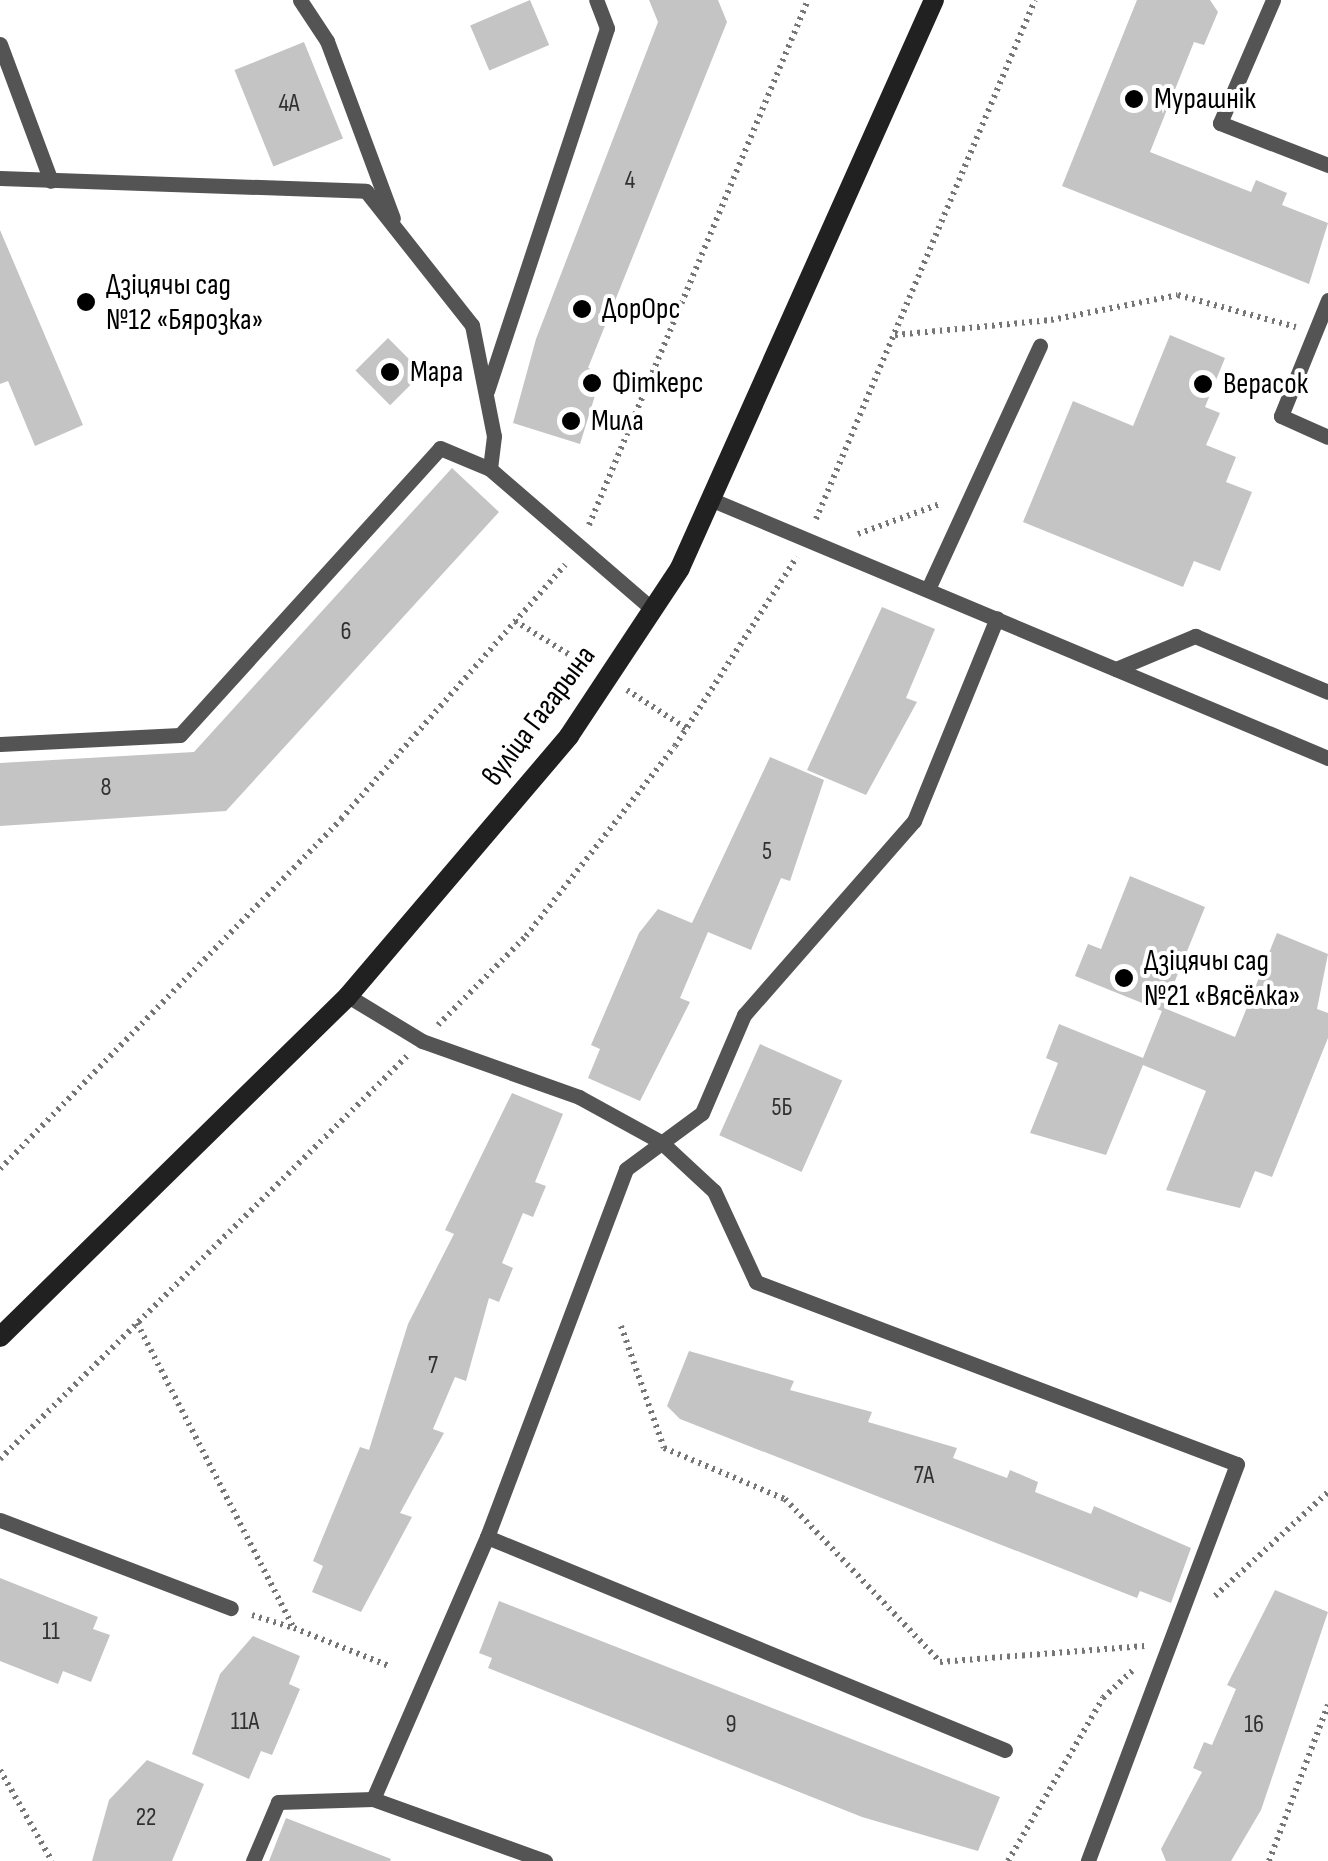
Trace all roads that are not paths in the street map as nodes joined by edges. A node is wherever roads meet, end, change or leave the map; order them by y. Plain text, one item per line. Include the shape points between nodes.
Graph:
1 (300, 0) edge
2 (596, 0) edge
3 (934, 0) edge
4 (1273, 0) edge
5 (0, 44) edge
6 (1328, 165) edge
7 (0, 178) edge
8 (51, 181) junction
9 (398, 231) junction
10 (1328, 300) edge
11 (1040, 346) dead end
12 (486, 395) junction
13 (1328, 438) edge
14 (490, 469) junction
15 (710, 499) junction
16 (928, 589) junction
17 (652, 609) junction
18 (997, 618) junction
19 (1116, 668) junction
20 (1328, 692) edge
21 (0, 744) edge
22 (1328, 758) edge
23 (348, 996) junction
24 (660, 1142) junction
25 (0, 1337) edge
26 (0, 1520) edge
27 (487, 1537) junction
28 (232, 1608) road end
29 (1005, 1750) dead end
30 (373, 1799) junction
31 (253, 1861) edge
32 (546, 1861) edge
33 (1088, 1861) edge

1 - 9 lane via 327,41
2 - 12 lane via 607,28
3 - 15 main road, вуліца Гагарына
4 - 6 lane via 1220,124
5 - 8 lane
7 - 8 lane
8 - 9 lane via 366,190
9 - 12 lane via 472,325
10 - 13 lane via 1281,416
11 - 16 lane
12 - 14 lane
14 - 17 lane
14 - 21 lane via 440,448 180,734
15 - 16 lane
15 - 17 main road, вуліца Гагарына
16 - 18 lane
17 - 23 main road, вуліца Гагарына via 568,736
18 - 19 lane
18 - 24 lane via 914,821 744,1015 702,1113
19 - 20 lane via 1195,636
19 - 22 lane
23 - 24 lane via 422,1040 578,1097
23 - 25 main road, вуліца Гагарына
24 - 27 lane via 626,1170
24 - 33 lane via 714,1190 756,1282 1237,1464
26 - 28 lane
27 - 29 lane
27 - 30 lane
30 - 31 lane via 278,1802
30 - 32 lane

